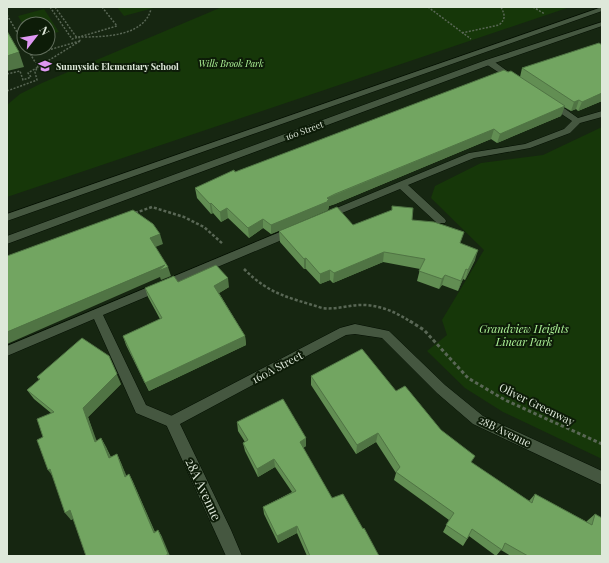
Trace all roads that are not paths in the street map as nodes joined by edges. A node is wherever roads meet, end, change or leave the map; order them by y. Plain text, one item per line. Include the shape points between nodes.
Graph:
1 (602, 9) edge
2 (602, 24) edge
3 (489, 62) junction
4 (519, 82) edge
5 (545, 99) edge
6 (602, 114) edge
7 (577, 121) junction
8 (401, 184) junction
9 (7, 218) edge
10 (318, 220) edge
11 (441, 221) dead end
12 (304, 226) edge
13 (7, 240) edge
14 (97, 314) junction
15 (385, 334) joint
16 (7, 351) edge
17 (172, 422) junction
18 (602, 478) edge
19 (234, 556) edge

1 - 9 main road, 160 Street
2 - 3 main road, 160 Street
3 - 4 main road
3 - 13 main road, 160 Street
5 - 7 main road
6 - 7 main road
7 - 8 main road via 568,131 527,146 472,155
8 - 10 main road
8 - 11 main road
12 - 14 main road
14 - 16 main road
14 - 17 main road via 141,409
15 - 17 main road, 160A Street via 344,331
15 - 18 main road, 28B Avenue via 440,389 478,420
17 - 19 main road, 28A Avenue

